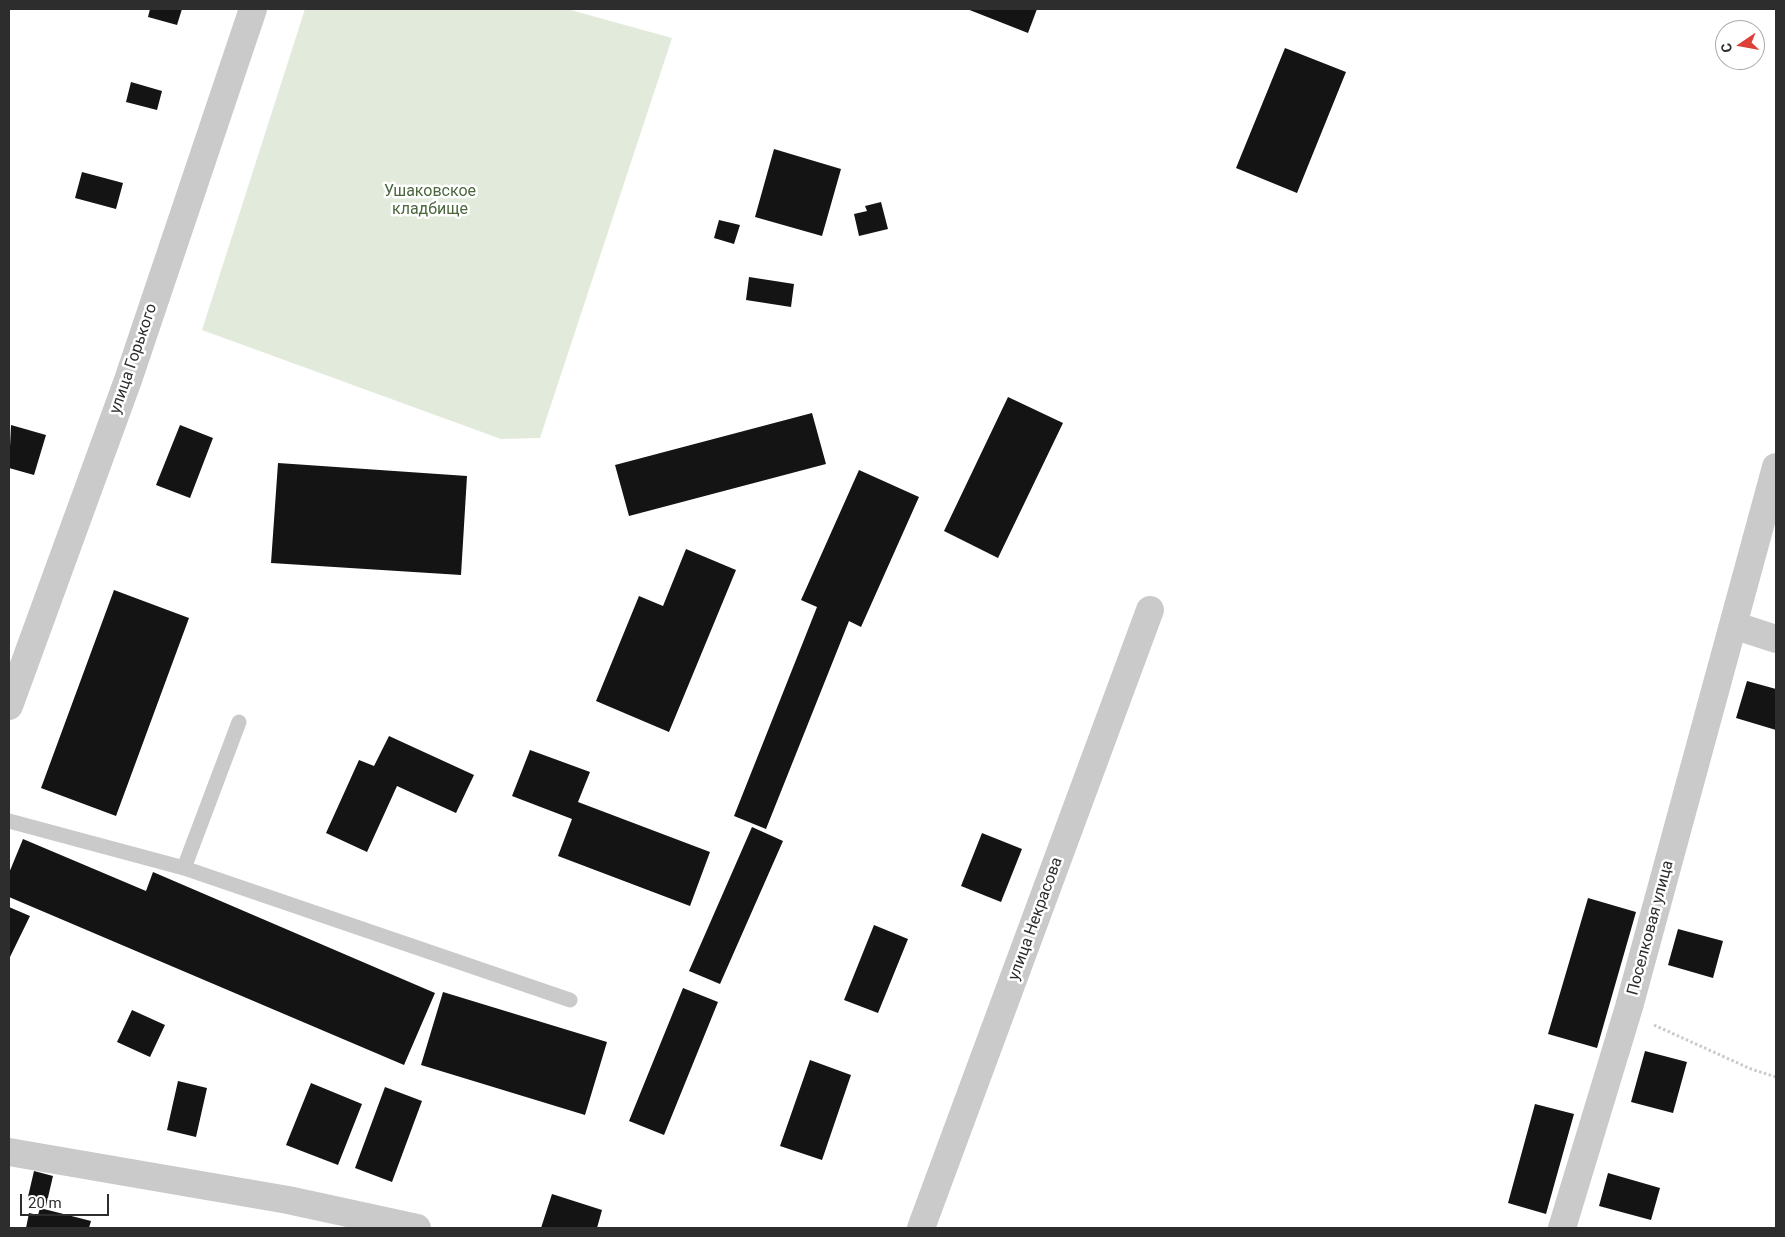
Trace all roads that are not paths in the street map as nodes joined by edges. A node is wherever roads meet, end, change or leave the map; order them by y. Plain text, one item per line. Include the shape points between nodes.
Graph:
1 (253, 9) edge
2 (1776, 467) edge
3 (1150, 610) dead end
4 (1733, 625) junction
5 (1776, 639) edge
6 (9, 706) edge
7 (239, 722) dead end
8 (9, 822) edge
9 (184, 868) junction
10 (570, 1000) dead end
11 (9, 1152) edge
12 (417, 1228) edge
13 (921, 1228) edge
14 (1562, 1228) edge

1 - 6 street, улица Горького via 128,380
2 - 4 street, Поселковая улица
3 - 13 street, улица Некрасова
4 - 5 street
4 - 14 street, Поселковая улица via 1629,1007
7 - 9 lane
8 - 9 lane
9 - 10 lane
11 - 12 street via 288,1200

